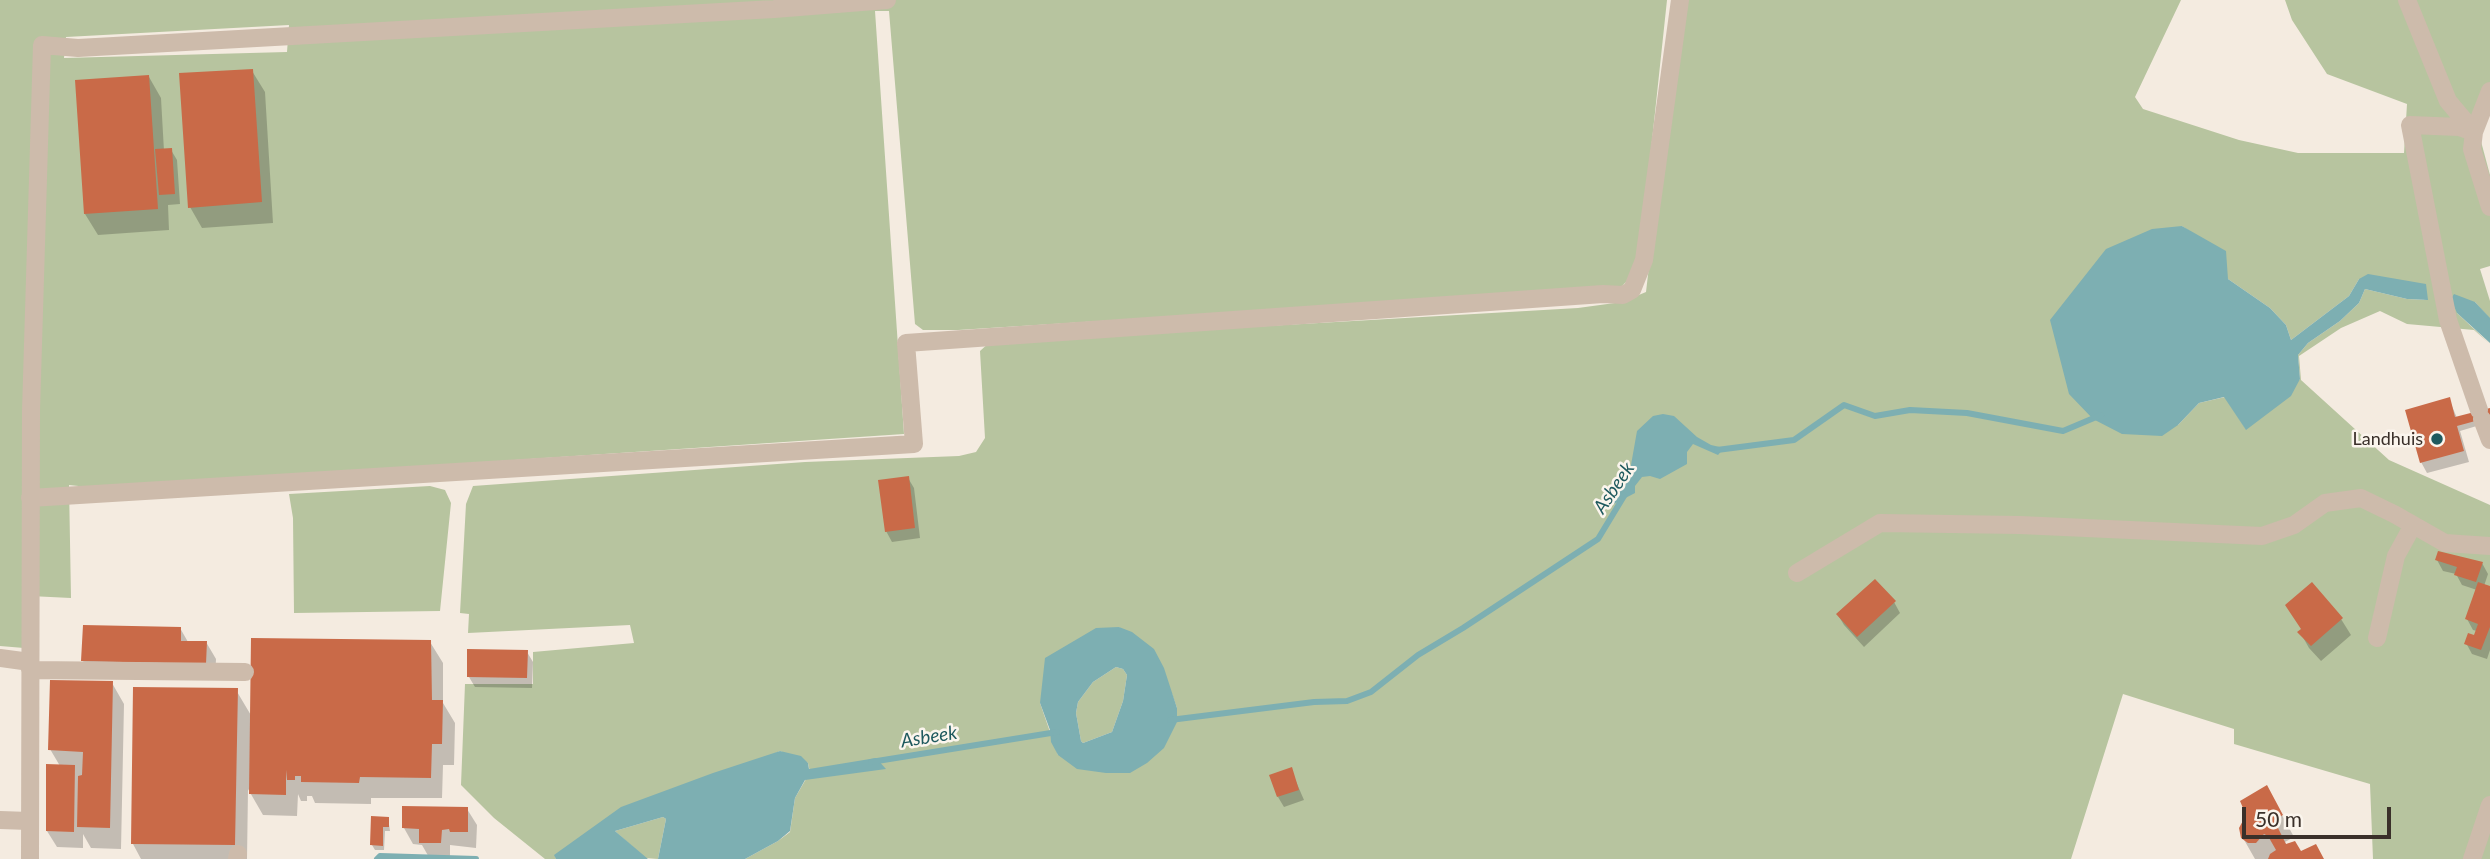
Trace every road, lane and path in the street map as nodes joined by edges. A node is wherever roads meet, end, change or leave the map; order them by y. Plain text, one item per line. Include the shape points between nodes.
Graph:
1 (887, 0) edge
2 (1679, 0) edge
3 (2407, 0) edge
4 (2490, 91) edge
5 (2474, 132) junction
6 (2490, 207) edge
7 (2486, 428) edge
8 (30, 498) junction
9 (2413, 525) junction
10 (2490, 546) edge
11 (1797, 573) dead end
12 (2378, 638) dead end
13 (0, 658) edge
14 (30, 666) junction
15 (245, 673) dead end
16 (2490, 805) edge
17 (0, 820) edge
18 (29, 821) junction
19 (30, 859) edge
20 (2472, 859) edge

1 - 8 street via 78,48 42,44
2 - 8 street via 1644,260 1632,290 1623,295 906,343 914,444
3 - 5 street via 2448,101
4 - 5 street
5 - 6 street via 2472,149
5 - 7 street via 2410,125 2448,320
8 - 14 street
9 - 10 street via 2445,543
9 - 11 street via 2361,498 2325,503 2294,526 2262,536 1881,523
9 - 12 street via 2396,556
13 - 14 street
14 - 15 street
14 - 18 street
16 - 20 street
17 - 18 street
18 - 19 street

